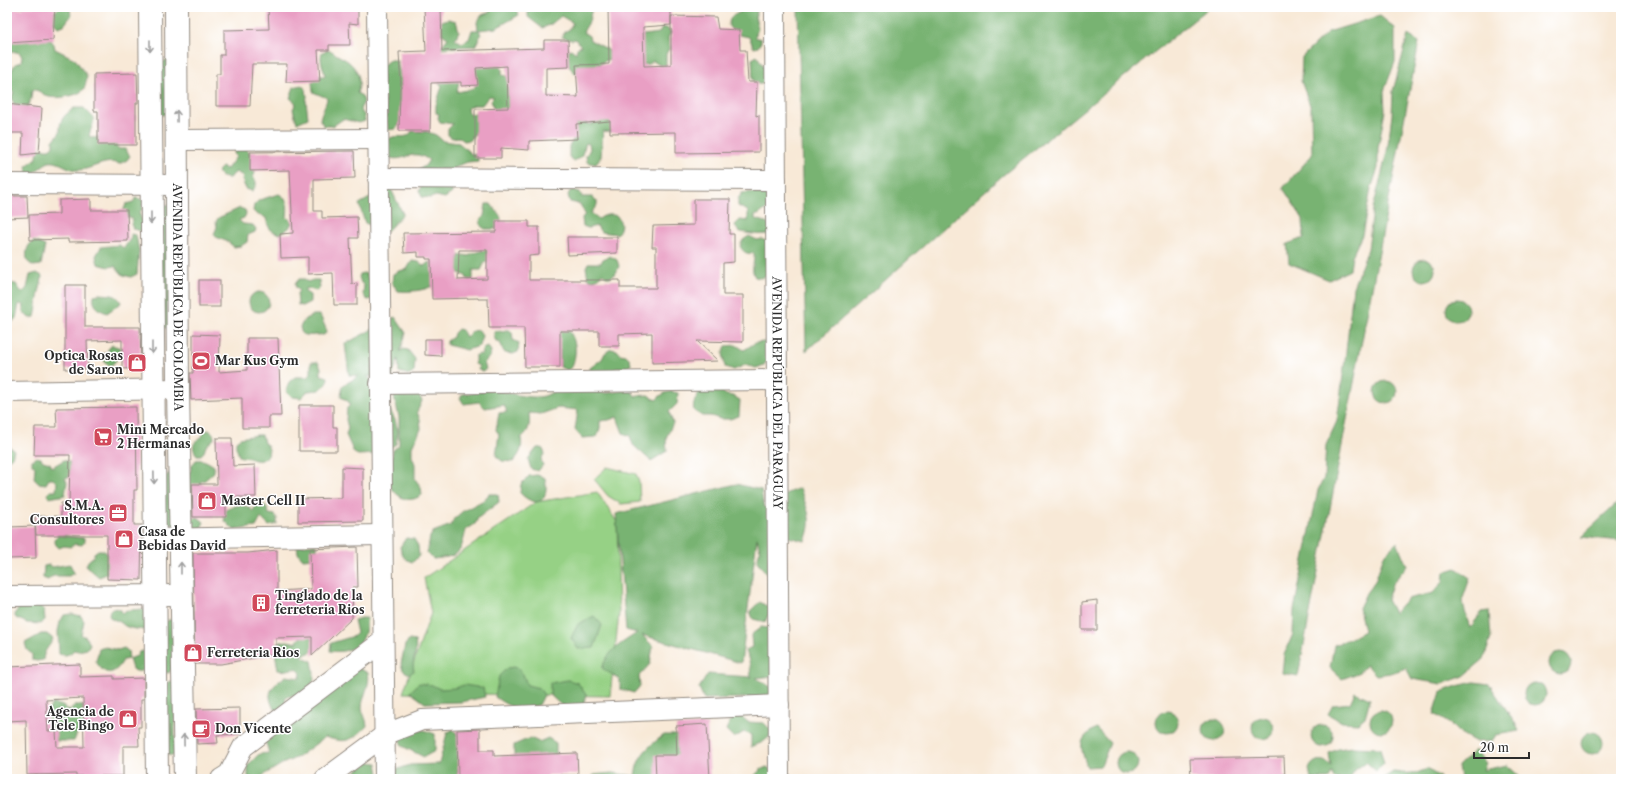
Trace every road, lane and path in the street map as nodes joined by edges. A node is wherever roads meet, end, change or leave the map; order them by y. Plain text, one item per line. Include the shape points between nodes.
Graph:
1 (150, 7) edge
2 (176, 7) edge
3 (377, 7) edge
4 (775, 7) edge
5 (378, 139) junction
6 (178, 140) junction
7 (378, 178) junction
8 (776, 180) junction
9 (7, 184) edge
10 (151, 185) junction
11 (177, 185) junction
12 (777, 380) junction
13 (380, 384) junction
14 (153, 390) junction
15 (178, 390) junction
16 (7, 392) edge
17 (382, 535) junction
18 (181, 538) junction
19 (154, 539) junction
20 (155, 595) junction
21 (181, 595) junction
22 (7, 596) edge
23 (383, 641) junction
24 (779, 705) junction
25 (386, 734) junction
26 (157, 779) edge
27 (185, 779) edge
28 (221, 779) edge
29 (325, 779) edge
30 (386, 779) edge
31 (779, 779) edge

1 -> 10 street, AVENIDA REPÚBLICA DE COLOMBIA
6 -> 2 street, AVENIDA REPÚBLICA DE COLOMBIA
3 - 5 street
4 - 8 street, AVENIDA REPÚBLICA DEL PARAGUAY
5 - 6 street
5 - 7 street
6 - 11 street, AVENIDA REPÚBLICA DE COLOMBIA
7 - 8 street
7 - 13 street
8 - 12 street, AVENIDA REPÚBLICA DEL PARAGUAY
9 - 10 street
10 - 11 street
10 -> 14 street, AVENIDA REPÚBLICA DE COLOMBIA
11 - 15 street, AVENIDA REPÚBLICA DE COLOMBIA
12 - 13 street
12 - 24 street, AVENIDA REPÚBLICA DEL PARAGUAY
13 - 17 street
14 - 15 street
14 - 16 street
14 -> 19 street, AVENIDA REPÚBLICA DE COLOMBIA
15 - 18 street, AVENIDA REPÚBLICA DE COLOMBIA
17 - 18 street
17 - 23 street
18 - 19 street
21 -> 18 street, AVENIDA REPÚBLICA DE COLOMBIA
19 - 20 street, AVENIDA REPÚBLICA DE COLOMBIA
20 - 21 street
20 - 22 street
20 - 26 street, AVENIDA REPÚBLICA DE COLOMBIA
27 -> 21 street, AVENIDA REPÚBLICA DE COLOMBIA
23 - 25 street
23 - 28 street via 243,747 229,774
24 - 25 street via 422,720
24 - 31 street, AVENIDA REPÚBLICA DEL PARAGUAY
25 - 29 street
25 - 30 street

